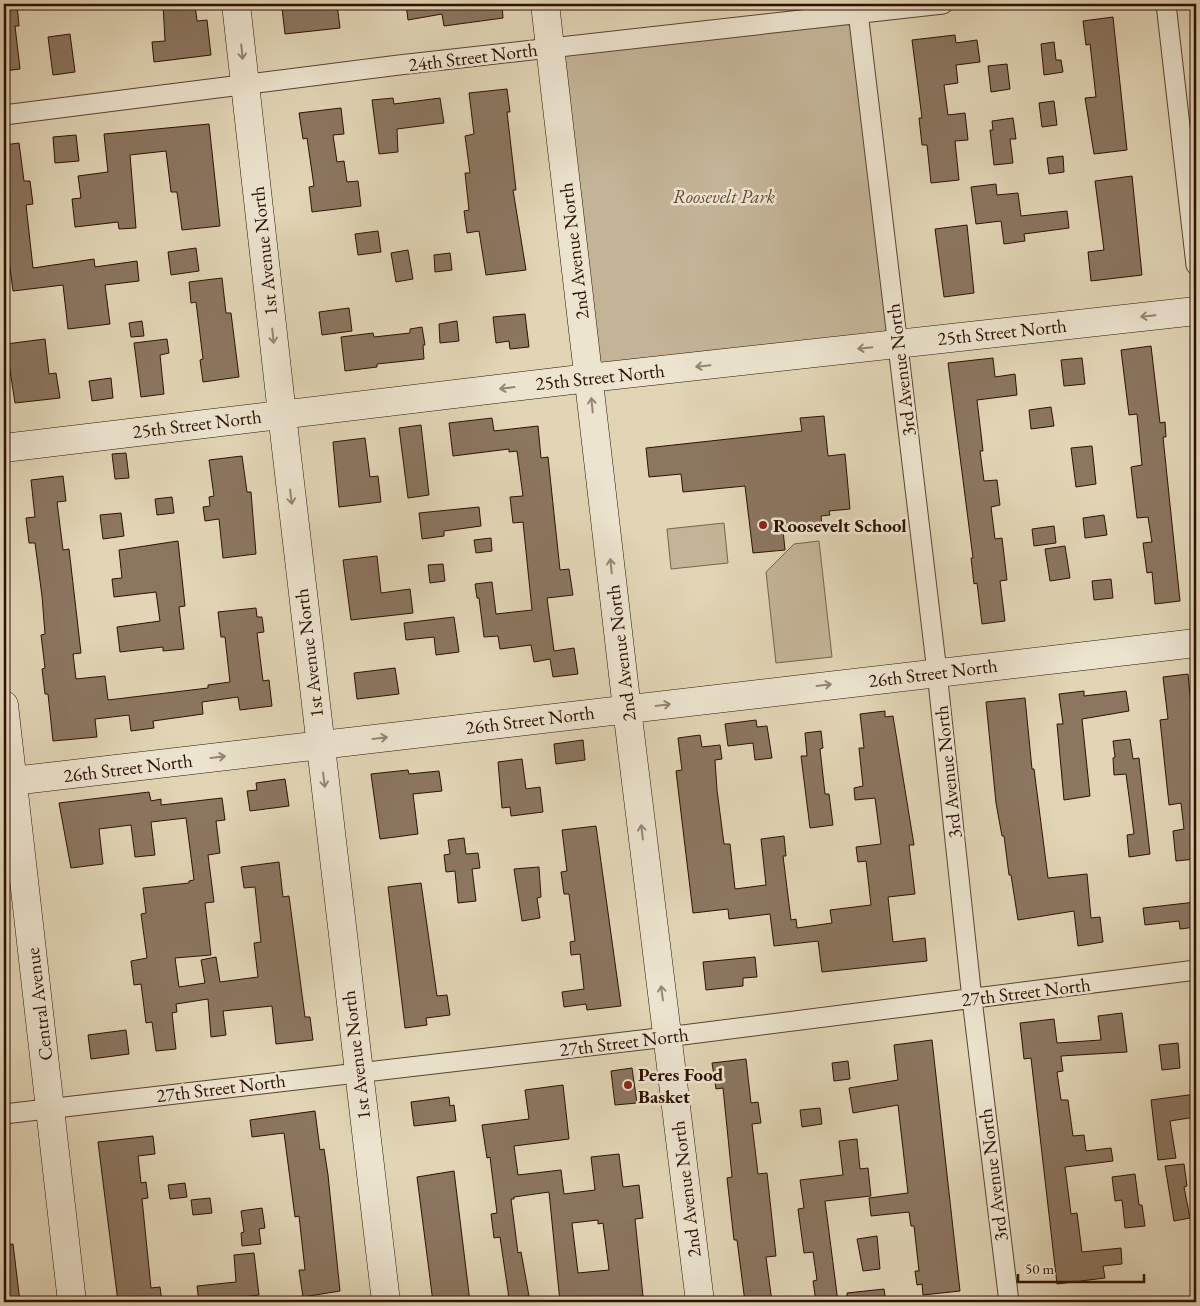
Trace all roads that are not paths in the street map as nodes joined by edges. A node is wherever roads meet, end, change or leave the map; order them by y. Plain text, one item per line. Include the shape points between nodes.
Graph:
1 (236, 4) edge
2 (545, 4) edge
3 (943, 4) edge
4 (1166, 4) edge
5 (858, 9) edge
6 (550, 48) junction
7 (245, 84) junction
8 (4, 115) edge
9 (1196, 265) edge
10 (1196, 310) edge
11 (898, 344) junction
12 (590, 378) junction
13 (282, 414) junction
14 (4, 448) edge
15 (1196, 643) edge
16 (937, 672) junction
17 (4, 705) edge
18 (627, 709) junction
19 (320, 745) junction
20 (9, 781) edge
21 (1196, 970) edge
22 (972, 999) junction
23 (668, 1037) junction
24 (358, 1072) junction
25 (51, 1108) junction
26 (4, 1114) edge
27 (72, 1302) edge
28 (386, 1302) edge
29 (700, 1302) edge
30 (1009, 1302) edge

1 -> 7 street, 1st Avenue North
2 - 6 street, 2nd Avenue North
3 - 5 street, 24th Street North
4 - 9 street
5 - 6 street, 24th Street North
5 - 11 street, 3rd Avenue North
6 - 7 street, 24th Street North
6 - 12 street, 2nd Avenue North
7 - 8 street, 24th Street North
7 -> 13 street, 1st Avenue North
10 -> 11 street, 25th Street North
11 -> 12 street, 25th Street North
11 - 16 street, 3rd Avenue North
12 -> 13 street, 25th Street North
18 -> 12 street, 2nd Avenue North
13 - 14 street, 25th Street North
13 -> 19 street, 1st Avenue North
15 - 16 street, 26th Street North
18 -> 16 street, 26th Street North
16 - 22 street, 3rd Avenue North
17 - 20 street, Central Avenue
19 -> 18 street, 26th Street North
23 -> 18 street, 2nd Avenue North
20 -> 19 street, 26th Street North
19 -> 24 street, 1st Avenue North
20 - 25 street, Central Avenue
21 - 22 street, 27th Street North
22 - 23 street, 27th Street North
22 - 30 street, 3rd Avenue North
23 - 24 street, 27th Street North
23 - 29 street, 2nd Avenue North
24 - 25 street, 27th Street North
24 - 28 street, 1st Avenue North
25 - 26 street, 27th Street North
25 - 27 street, Central Avenue

